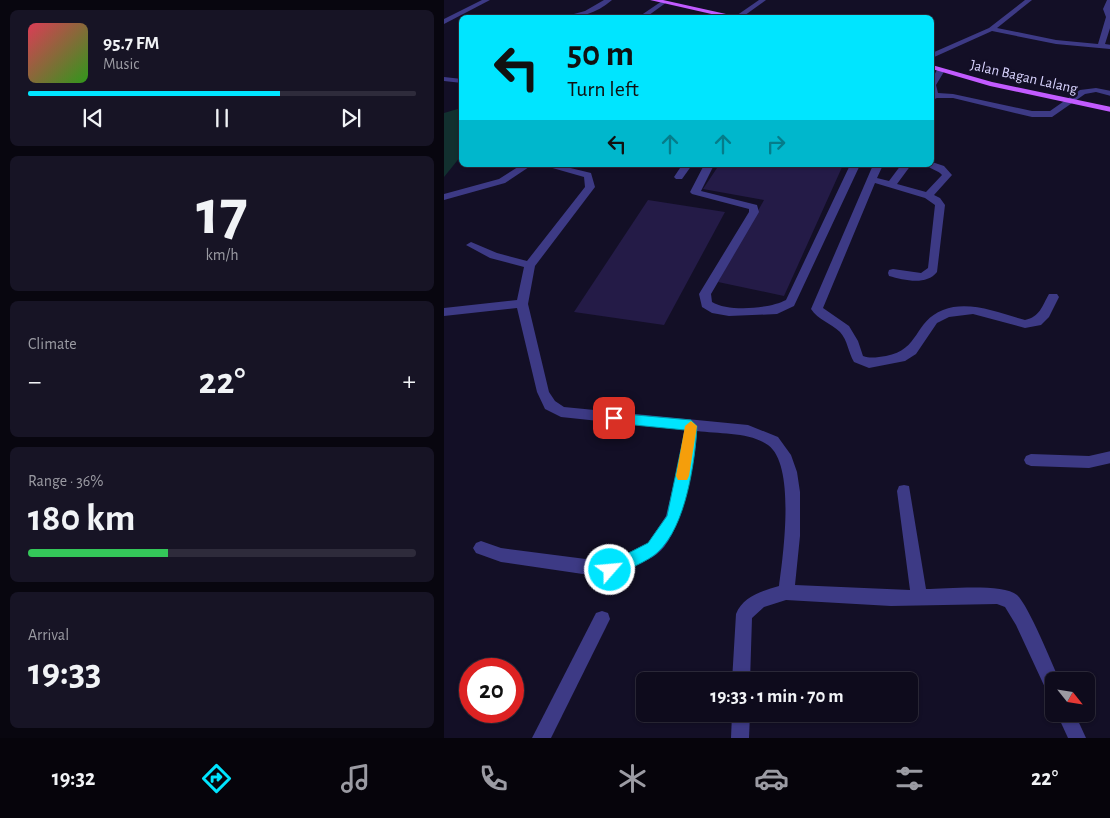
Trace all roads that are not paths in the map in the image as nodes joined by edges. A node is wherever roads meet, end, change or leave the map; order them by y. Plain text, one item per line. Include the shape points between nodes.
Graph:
1 (487, 0) edge
2 (609, 0) edge
3 (653, 0) edge
4 (764, 0) edge
5 (1029, 0) edge
6 (1110, 0) edge
7 (664, 2) junction
8 (679, 2) edge
9 (1010, 2) dead end
10 (1018, 8) junction
11 (577, 15) edge
12 (644, 15) edge
13 (730, 15) edge
14 (741, 15) edge
15 (444, 22) edge
16 (991, 29) junction
17 (1101, 45) junction
18 (1110, 47) edge
19 (934, 55) edge
20 (934, 68) edge
21 (941, 70) junction
22 (444, 79) edge
23 (459, 81) edge
24 (934, 82) edge
25 (1110, 94) edge
26 (934, 96) edge
27 (1070, 102) junction
28 (1110, 110) edge
29 (934, 166) edge
30 (524, 167) edge
31 (555, 167) edge
32 (686, 167) edge
33 (708, 167) edge
34 (854, 167) edge
35 (877, 167) edge
36 (905, 167) edge
37 (679, 177) dead end
38 (872, 179) junction
39 (892, 184) junction
40 (928, 196) junction
41 (444, 197) edge
42 (471, 246) dead end
43 (530, 265) junction
44 (893, 273) dead end
45 (1053, 298) dead end
46 (522, 304) junction
47 (444, 312) edge
48 (691, 426) junction
49 (1110, 457) edge
50 (1031, 460) dead end
51 (904, 491) dead end
52 (480, 548) dead end
53 (786, 592) junction
54 (919, 596) junction
55 (602, 619) dead end
56 (741, 672) edge
57 (1047, 672) edge
58 (741, 722) edge
59 (1070, 722) edge
60 (541, 738) edge
61 (740, 738) edge
62 (1077, 738) edge

1 - 15 street
2 - 11 street
3 - 7 main road
4 - 14 street
5 - 10 street
6 - 17 street
7 - 8 main road
7 - 12 street
8 - 13 main road
9 - 10 street
10 - 16 street
16 - 17 street via 1056,42
16 - 19 street
17 - 18 street
20 - 21 main road, Jalan Bagan Lalang
21 - 24 street
21 - 27 main road, Jalan Bagan Lalang
22 - 23 street
25 - 27 street via 1096,90 1083,92
26 - 27 street via 953,96 1032,114 1052,114
27 - 28 main road, Jalan Bagan Lalang
29 - 40 street via 947,175
30 - 41 street via 502,181
31 - 43 street via 588,175 590,187
32 - 37 street
33 - 34 street via 694,192 754,207 705,294 706,304 729,312 777,310 790,303
35 - 38 street
36 - 39 street
38 - 39 street
38 - 45 street via 818,309 822,315 842,326 853,340 858,359 869,363 901,358 912,351 932,320 947,313 973,310 1025,324 1037,322
39 - 40 street
40 - 44 street via 940,205 933,269 925,277
42 - 43 street
43 - 46 street
46 - 47 street
46 - 48 street via 543,392 550,405 561,412
48 - 52 street via 690,445 673,518 653,548 610,570
48 - 53 street via 748,431 775,442 787,458 793,544
49 - 50 street via 1089,462
51 - 54 street
53 - 54 street via 891,598
53 - 56 street via 759,600 744,614
54 - 57 street via 997,596 1011,601
55 - 60 street
58 - 61 street
59 - 62 street

